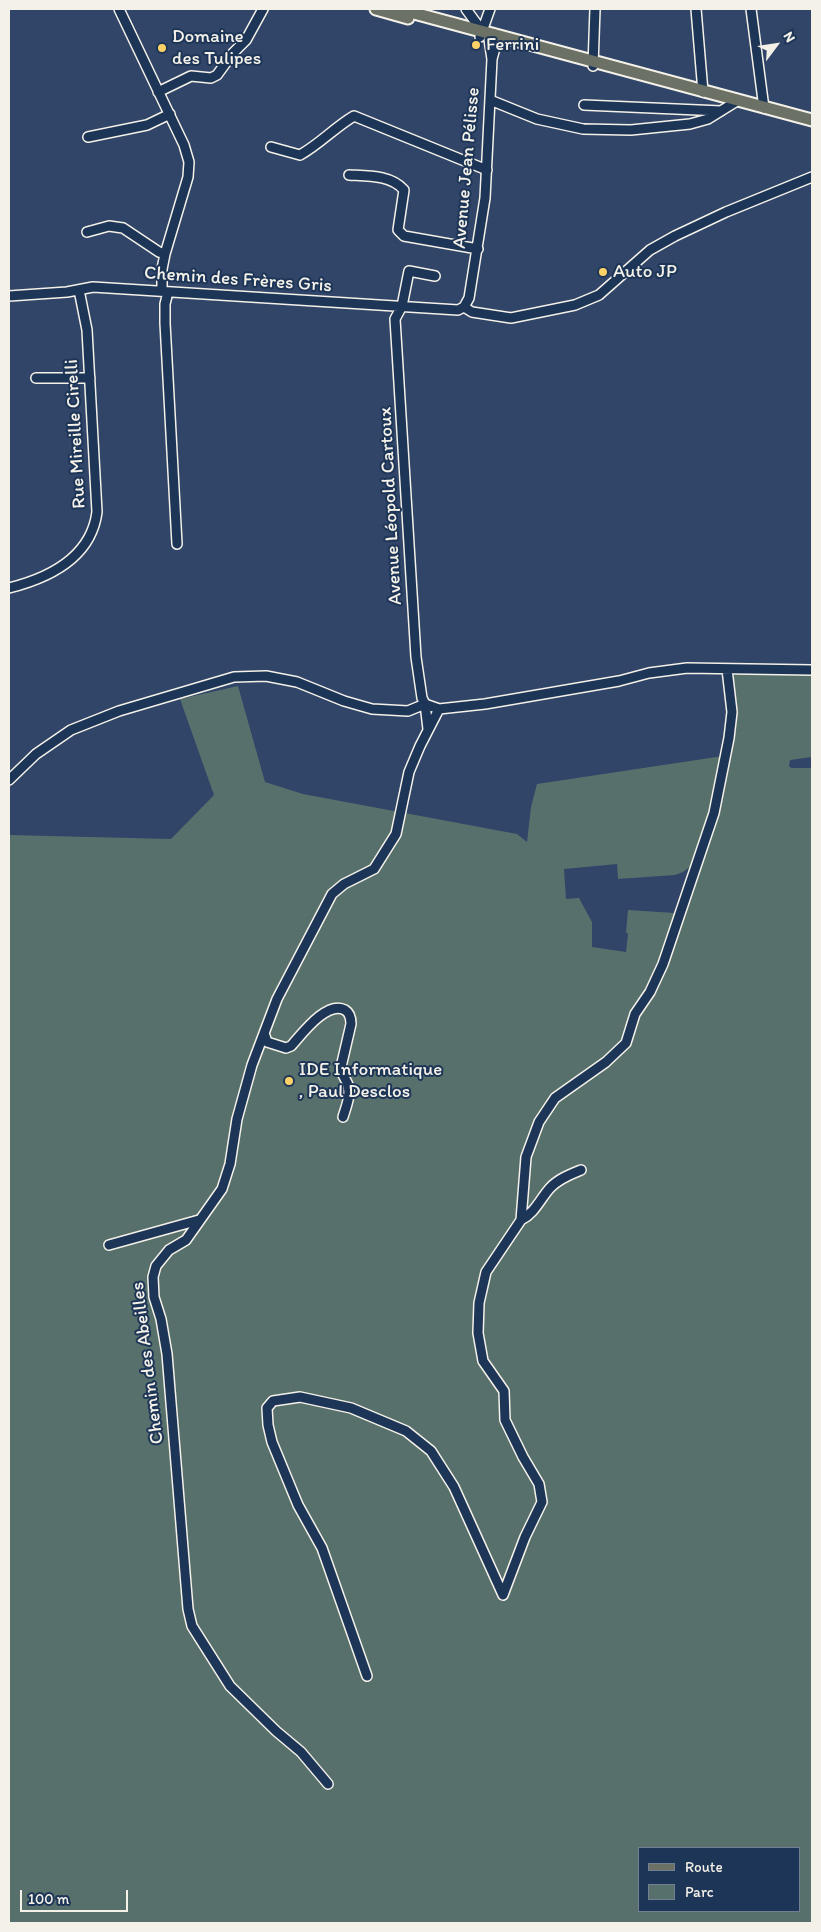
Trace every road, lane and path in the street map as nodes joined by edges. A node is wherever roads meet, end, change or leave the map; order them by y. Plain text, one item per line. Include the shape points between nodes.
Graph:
1 (119, 9) edge
2 (263, 9) edge
3 (376, 9) edge
4 (466, 9) edge
5 (490, 9) edge
6 (595, 9) edge
7 (696, 9) edge
8 (751, 9) edge
9 (388, 10) edge
10 (403, 11) edge
11 (488, 36) junction
12 (593, 63) junction
13 (158, 92) junction
14 (703, 92) junction
15 (490, 100) junction
16 (737, 100) junction
17 (584, 105) dead end
18 (764, 108) junction
19 (721, 111) junction
20 (170, 114) junction
21 (812, 120) edge
22 (88, 137) dead end
23 (271, 147) dead end
24 (487, 170) junction
25 (349, 175) dead end
26 (812, 177) edge
27 (87, 232) dead end
28 (478, 249) junction
29 (165, 254) junction
30 (435, 276) dead end
31 (79, 290) junction
32 (165, 292) junction
33 (9, 296) edge
34 (402, 306) junction
35 (464, 307) junction
36 (36, 378) dead end
37 (90, 378) junction
38 (177, 544) dead end
39 (9, 588) edge
40 (726, 669) junction
41 (812, 670) edge
42 (425, 704) junction
43 (438, 709) junction
44 (428, 730) junction
45 (9, 780) edge
46 (264, 1033) junction
47 (343, 1117) dead end
48 (581, 1170) dead end
49 (198, 1220) junction
50 (521, 1220) junction
51 (109, 1245) dead end
52 (367, 1676) dead end
53 (328, 1784) dead end

1 - 13 street
2 - 13 street via 246,40 217,75 211,78 191,76
3 - 9 main road
4 - 11 street
5 - 11 street
6 - 12 street
7 - 14 street
8 - 18 street
9 - 10 main road
10 - 11 main road
11 - 12 main road
11 - 15 street, Avenue Jean Pélisse via 492,60
12 - 14 main road
13 - 20 street
14 - 16 main road
15 - 19 street via 537,119 583,129 631,130 690,124
15 - 24 street, Avenue Jean Pélisse
16 - 18 main road
16 - 19 street
17 - 19 street
18 - 21 main road
20 - 22 street via 147,124
20 - 29 street via 189,162 188,177
23 - 24 street via 300,154 354,116
24 - 28 street, Avenue Jean Pélisse
25 - 28 street via 376,176 398,183 404,190 398,230 404,236
26 - 35 street via 675,236 650,250 599,295 575,305 511,318 472,312
27 - 29 street via 109,226 123,228
28 - 35 street, Avenue Jean Pélisse via 469,298
29 - 32 street via 162,269
30 - 34 street, Avenue Léopold Cartoux via 409,271
31 - 32 street, Chemin des Frères Gris via 93,287
31 - 33 street, Chemin des Frères Gris
31 - 37 street, Rue Mireille Cirelli via 87,330
32 - 34 street, Chemin des Frères Gris
32 - 38 street
34 - 35 street, Chemin des Frères Gris via 458,310
34 - 42 street, Avenue Léopold Cartoux via 395,319 416,657
36 - 37 street
37 - 39 street, Rue Mireille Cirelli via 95,526 75,558 46,574
40 - 41 street
40 - 43 street via 687,668 649,673 485,704
40 - 50 street via 732,712 714,813 663,964 635,1014 626,1043 606,1062 556,1098 539,1122 526,1157
42 - 43 street
42 - 44 street, Chemin des Abeilles
42 - 45 street via 408,711 372,709 297,682 266,676 234,677 128,708 71,730 36,754
43 - 44 street, Chemin des Abeilles
44 - 46 street, Chemin des Abeilles via 410,772 396,834 374,869 332,894 277,999
46 - 47 street via 267,1042 286,1048 328,1010 342,1008 348,1012 351,1024 341,1072 349,1092
46 - 49 street, Chemin des Abeilles via 237,1118 230,1164 222,1189
48 - 50 street via 550,1186 535,1209
49 - 51 street
49 - 53 street, Chemin des Abeilles via 186,1240 163,1257 152,1277 167,1354 188,1609 192,1626 230,1686 301,1752
50 - 52 street via 486,1272 479,1302 478,1333 483,1361 504,1391 505,1420 540,1484 542,1502 503,1595 454,1487 431,1451 406,1431 350,1408 300,1397 273,1401 267,1408 272,1442 298,1505 322,1548

